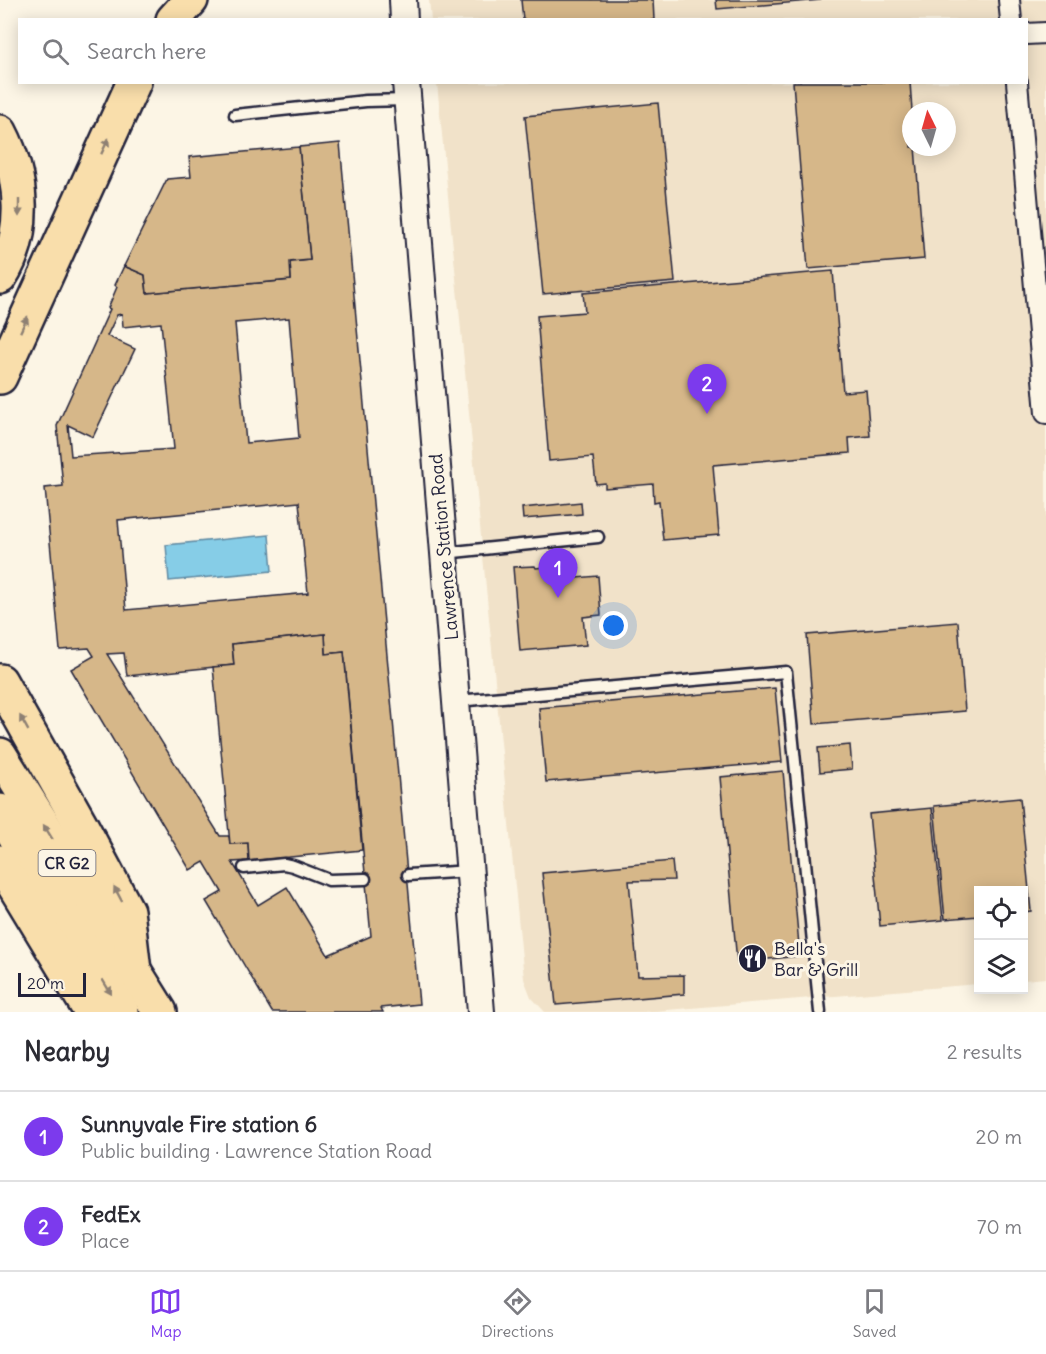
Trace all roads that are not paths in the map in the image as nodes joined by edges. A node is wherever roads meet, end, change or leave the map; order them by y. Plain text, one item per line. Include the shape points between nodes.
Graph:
1 (191, 0) edge
2 (404, 0) edge
3 (1010, 0) edge
4 (175, 18) edge
5 (404, 18) edge
6 (1011, 18) edge
7 (1046, 33) edge
8 (1028, 34) edge
9 (133, 84) edge
10 (1017, 84) edge
11 (407, 91) edge
12 (235, 115) dead end
13 (0, 132) edge
14 (0, 277) edge
15 (0, 377) edge
16 (1046, 413) edge
17 (598, 537) dead end
18 (444, 553) junction
19 (0, 681) edge
20 (457, 701) junction
21 (0, 755) edge
22 (0, 811) edge
23 (244, 868) dead end
24 (470, 871) junction
25 (4, 872) edge
26 (408, 875) dead end
27 (365, 879) dead end
28 (134, 971) junction
29 (91, 1012) edge
30 (123, 1012) edge
31 (160, 1012) edge
32 (481, 1012) edge
33 (820, 1012) edge

1 - 4 highway
2 - 5 street
3 - 6 street
7 - 8 street
15 -> 9 highway
10 - 16 street
11 - 12 lane via 366,101
11 - 18 street, Lawrence Station Road
13 -> 14 highway via 11,152 19,191 19,228
17 - 18 lane
18 - 20 street, Lawrence Station Road
28 -> 19 highway via 127,912
20 - 24 street, Lawrence Station Road
20 - 33 lane via 786,672
28 -> 21 highway, CR G2
22 -> 30 highway
23 - 27 lane via 284,864 329,880
24 - 26 lane
24 - 32 street, Lawrence Station Road
25 - 29 highway, CR G2
28 - 31 highway, CR G2

